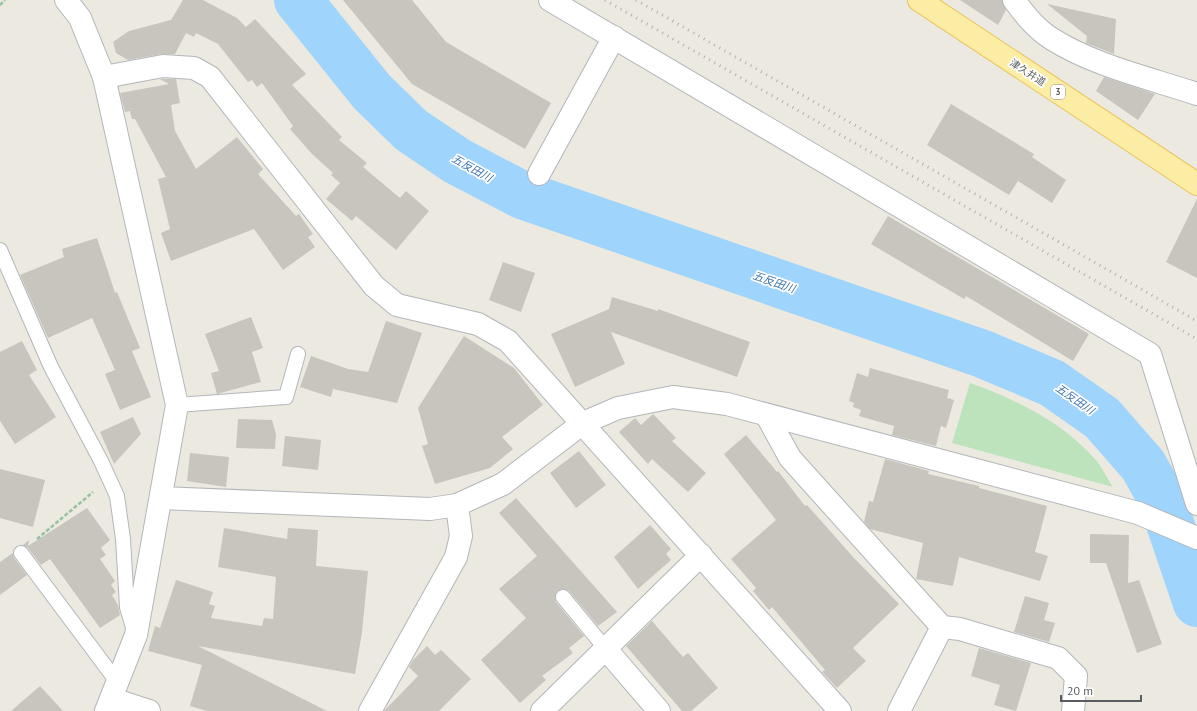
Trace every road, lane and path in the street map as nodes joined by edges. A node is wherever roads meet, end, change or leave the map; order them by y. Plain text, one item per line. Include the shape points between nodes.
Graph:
1 (5, 0) edge
2 (66, 0) edge
3 (550, 0) edge
4 (919, 0) edge
5 (1014, 0) edge
6 (0, 5) edge
7 (614, 37) junction
8 (104, 77) junction
9 (1197, 94) edge
10 (539, 174) dead end
11 (1197, 184) edge
12 (1, 256) edge
13 (298, 354) dead end
14 (177, 405) junction
15 (767, 416) junction
16 (583, 423) junction
17 (109, 479) junction
18 (161, 498) junction
19 (1197, 504) edge
20 (457, 505) junction
21 (1193, 536) edge
22 (21, 553) joint
23 (701, 555) junction
24 (563, 597) dead end
25 (942, 627) junction
26 (136, 635) junction
27 (605, 648) junction
28 (112, 697) edge
29 (149, 711) edge
30 (370, 711) edge
31 (542, 711) edge
32 (659, 711) edge
33 (840, 711) edge
34 (899, 711) edge
35 (1072, 711) edge

1 - 6 path
2 - 8 street via 80,18
3 - 7 street
4 - 11 main road, 津久井道 / 3
5 - 9 street via 1029,20 1046,34 1078,52 1110,66
7 - 10 street
7 - 19 street via 1150,354
8 - 14 street
8 - 16 street via 163,66 194,68 210,77 374,286 397,305 478,324 508,341
12 - 17 lane via 51,367
13 - 14 lane via 286,397
14 - 18 street
15 - 16 street via 727,404 673,397 618,408
15 - 21 street via 1138,513
15 - 25 street via 790,458
16 - 20 street via 503,484
16 - 23 street
17 - 22 path
17 - 26 lane via 117,496 123,539 127,607
18 - 20 street via 430,509
18 - 26 street
20 - 30 street via 461,536 456,557
22 - 28 lane
23 - 27 street
23 - 33 street
24 - 27 lane
25 - 34 street
25 - 35 street via 960,629 1058,658 1076,676
26 - 28 street
27 - 31 street
27 - 32 street
28 - 29 street

